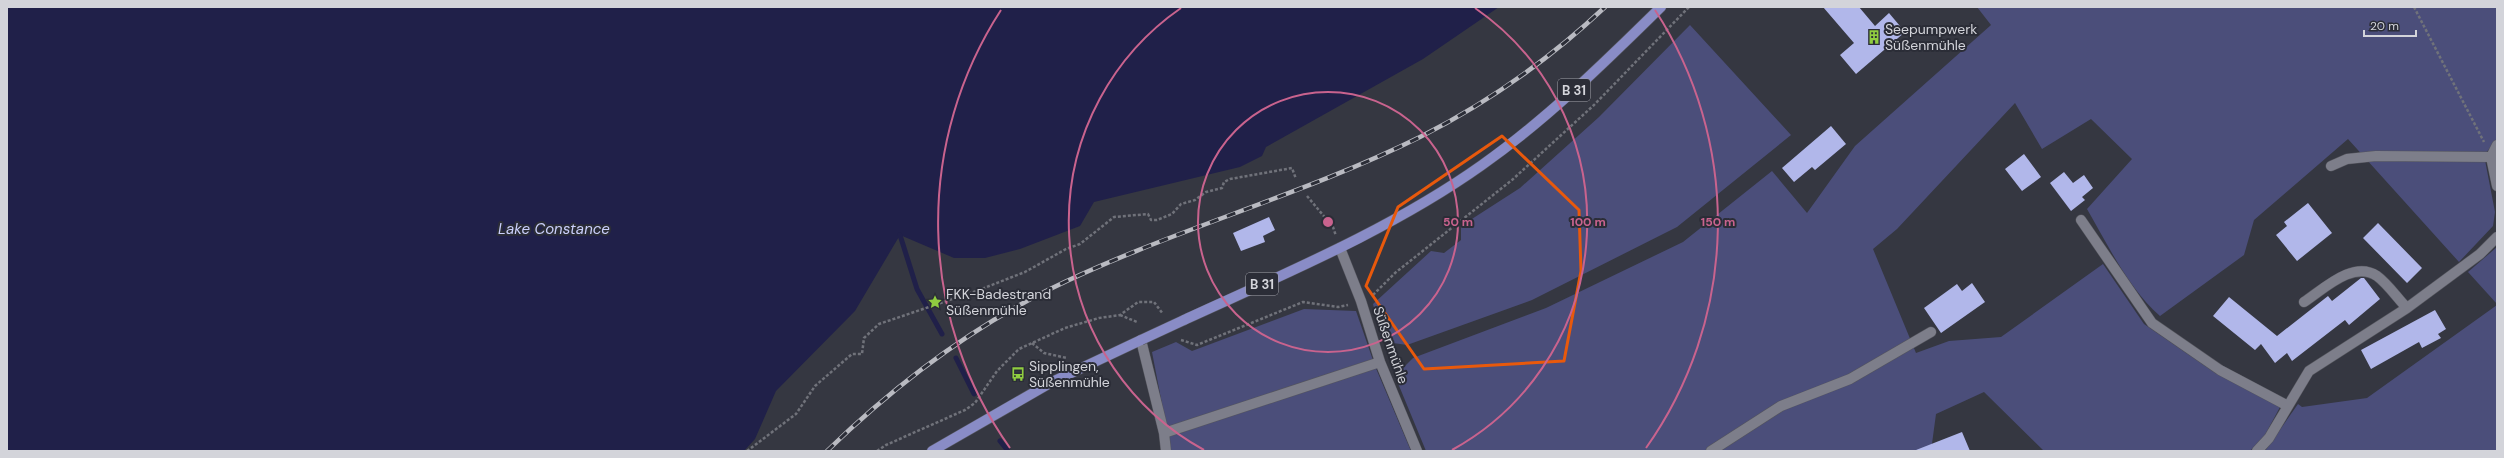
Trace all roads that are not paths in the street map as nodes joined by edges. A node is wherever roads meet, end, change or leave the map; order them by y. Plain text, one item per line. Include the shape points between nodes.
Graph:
1 (1661, 7) edge
2 (2497, 145) edge
3 (2491, 157) junction
4 (2331, 166) dead end
5 (2497, 186) edge
6 (2081, 220) dead end
7 (2497, 237) edge
8 (1340, 248) junction
9 (2304, 302) dead end
10 (2407, 308) junction
11 (1931, 332) dead end
12 (1141, 340) junction
13 (1380, 362) junction
14 (2288, 406) junction
15 (1164, 434) junction
16 (932, 451) edge
17 (1166, 451) edge
18 (1417, 451) edge
19 (1711, 451) edge
20 (2257, 451) edge

1 - 8 main road, B 31 via 1529,130 1481,166
2 - 3 street
3 - 4 street via 2376,156 2347,159
3 - 5 street
6 - 14 street via 2152,323 2220,370
7 - 10 street via 2480,254
8 - 12 main road, B 31, bridge
8 - 13 street, Süßenmühle via 1361,301
9 - 10 street via 2351,272 2364,270 2378,277
10 - 14 street via 2309,371
11 - 19 street via 1850,379 1781,406
12 - 15 street
12 - 16 main road, B 31 via 1052,382
13 - 15 street
13 - 18 street, Süßenmühle
14 - 20 street via 2269,438
15 - 17 street

